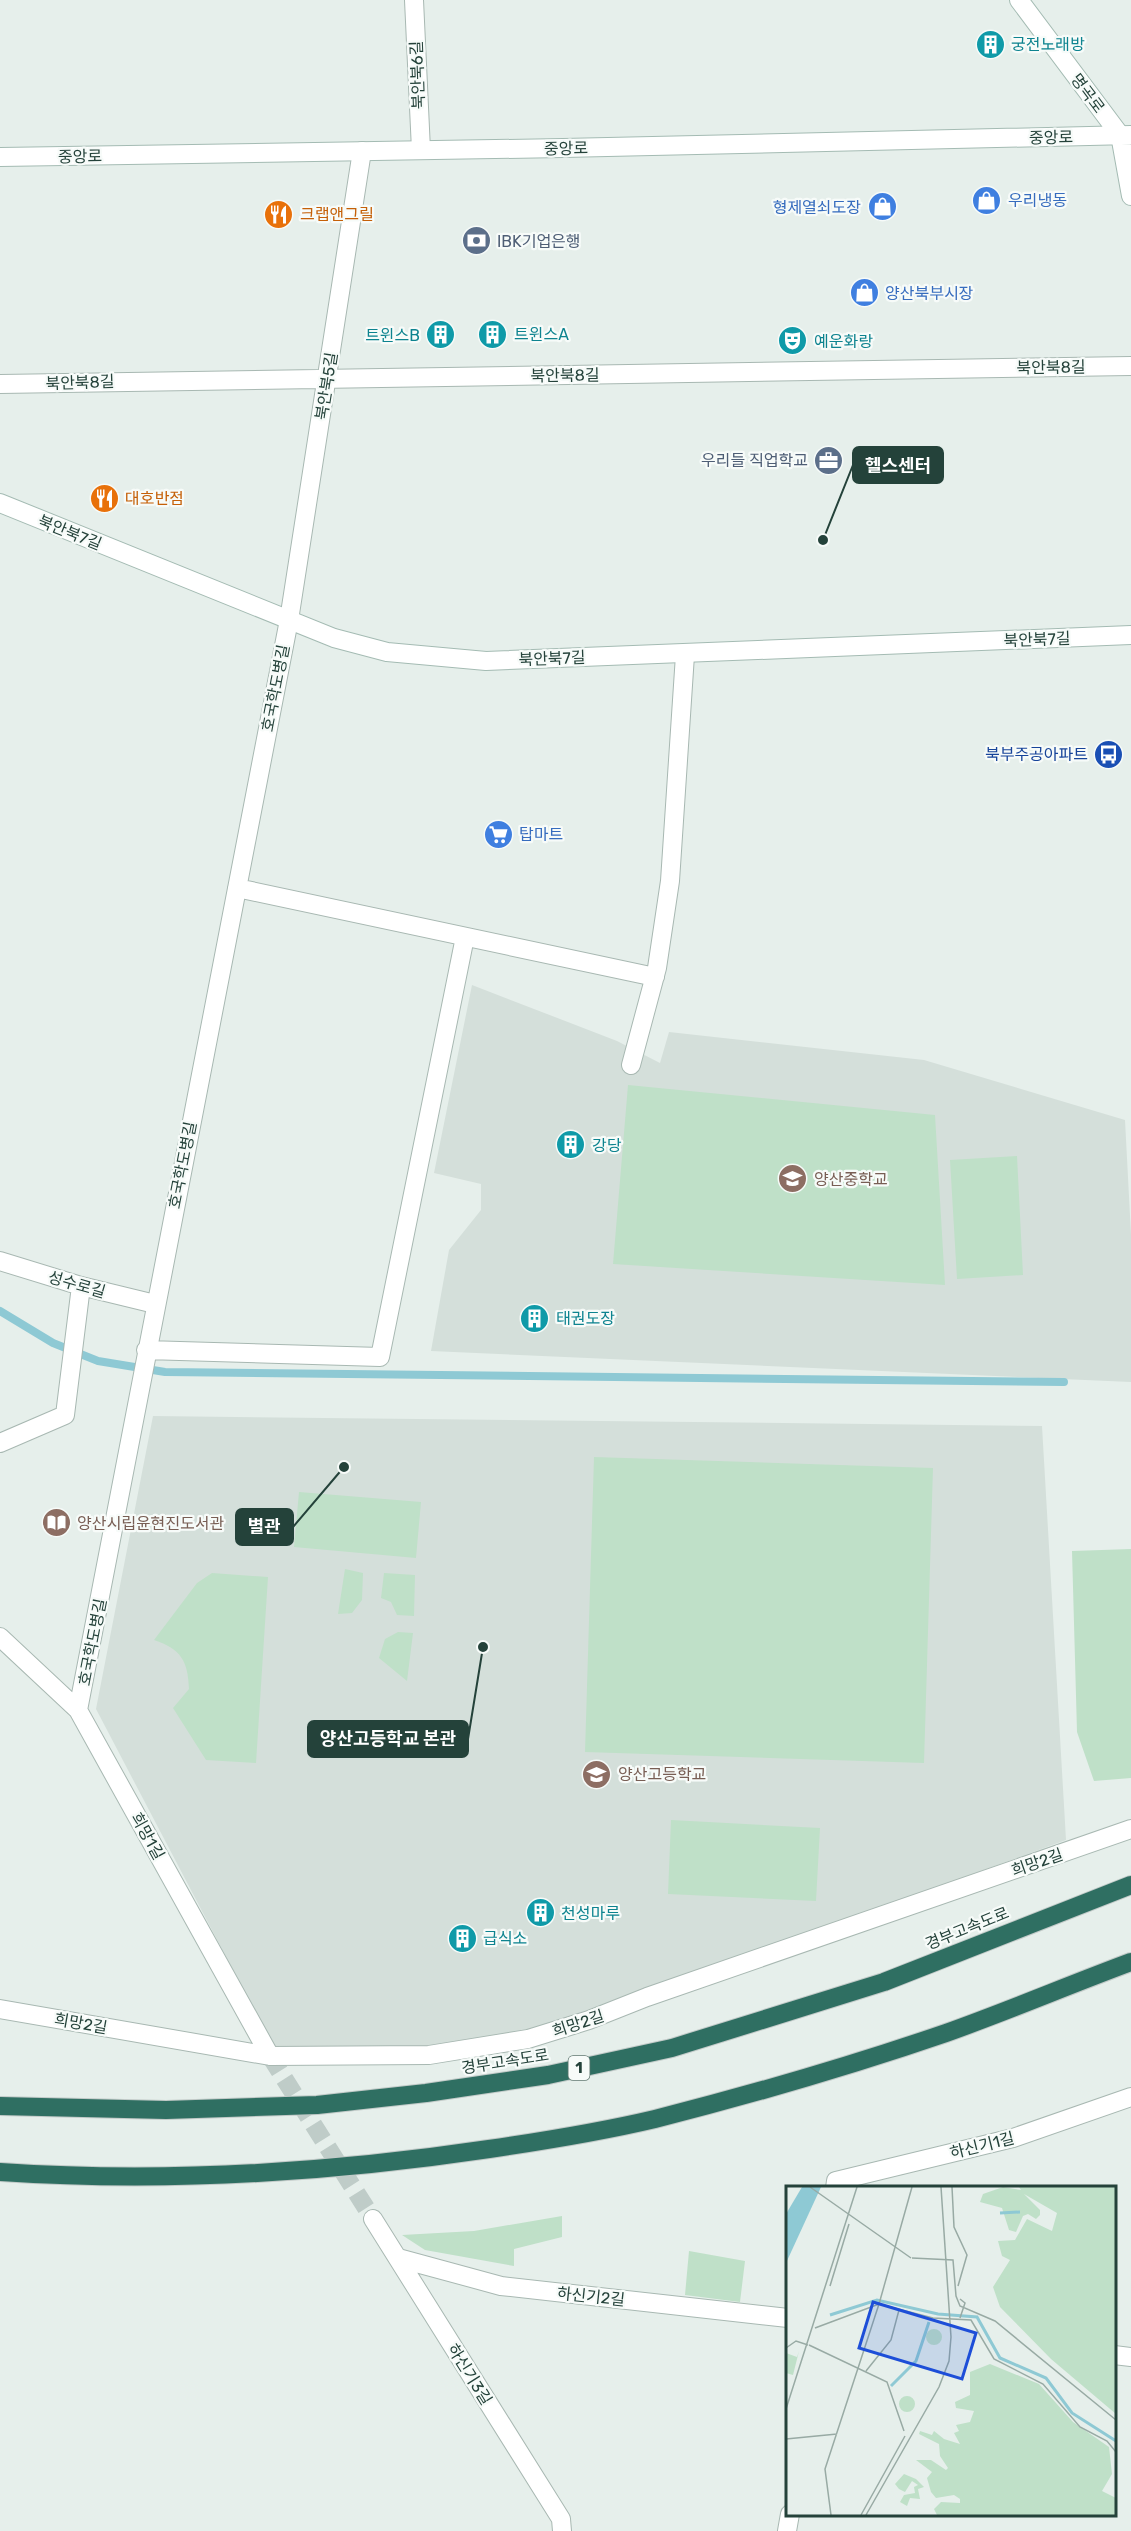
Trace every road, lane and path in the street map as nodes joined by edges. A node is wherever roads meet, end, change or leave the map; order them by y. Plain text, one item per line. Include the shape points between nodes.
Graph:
1 (414, 0) edge
2 (1019, 0) edge
3 (1126, 135) edge
4 (421, 150) junction
5 (362, 151) junction
6 (0, 157) edge
7 (1131, 196) edge
8 (1131, 366) edge
9 (327, 378) junction
10 (0, 384) edge
11 (0, 503) edge
12 (289, 620) junction
13 (1131, 635) edge
14 (685, 654) junction
15 (237, 888) junction
16 (465, 937) junction
17 (655, 977) junction
18 (631, 1065) dead end
19 (0, 1261) edge
20 (81, 1286) junction
21 (155, 1304) junction
22 (146, 1351) junction
23 (0, 1443) edge
24 (0, 1637) edge
25 (78, 1710) junction
26 (1131, 1829) edge
27 (1131, 1885) edge
28 (1131, 1962) edge
29 (0, 2009) edge
30 (270, 2056) junction
31 (1131, 2097) edge
32 (0, 2106) edge
33 (0, 2172) edge
34 (835, 2186) edge
35 (373, 2219) tunnel mouth
36 (398, 2259) junction
37 (786, 2318) edge
38 (1116, 2355) edge
39 (1131, 2357) edge
40 (790, 2516) edge
41 (562, 2531) edge
42 (787, 2531) edge

1 - 4 street, 북안북6길
2 - 3 street, 명곡로
3 - 4 street, 중앙로
3 - 7 street, 명곡로
4 - 5 street, 중앙로
5 - 6 street, 중앙로
5 - 9 street, 북안북5길
8 - 9 street, 북안북8길
9 - 10 street, 북안북8길
9 - 12 street, 북안북5길
11 - 12 street, 북안북7길
12 - 14 street, 북안북7길 via 334,638 387,652 451,658 486,661
12 - 15 street, 호국학도병길
13 - 14 street, 북안북7길
14 - 17 street via 670,881
15 - 16 street
15 - 21 street, 호국학도병길
16 - 17 street
16 - 22 street via 380,1357
17 - 18 street
19 - 20 street, 성수로길
20 - 21 street, 성수로길
20 - 23 street via 65,1415
21 - 22 street, 호국학도병길
22 - 25 street, 호국학도병길
24 - 25 street, 희망1길
25 - 30 street, 희망1길
26 - 30 street, 희망2길 via 528,2039 429,2055
27 - 32 highway, 경부고속도로 / 1 via 884,1982 672,2048 548,2075 317,2105 166,2110
28 - 33 highway via 948,2032 846,2066 652,2120 548,2140 407,2162 296,2171 189,2175
29 - 30 street, 희망2길
31 - 34 street, 하신기1길 via 1013,2138 836,2181
35 - 36 street, 하신기3길
36 - 37 street, 하신기2길 via 501,2286
36 - 41 street, 하신기3길 via 561,2519
38 - 39 street
40 - 42 street

